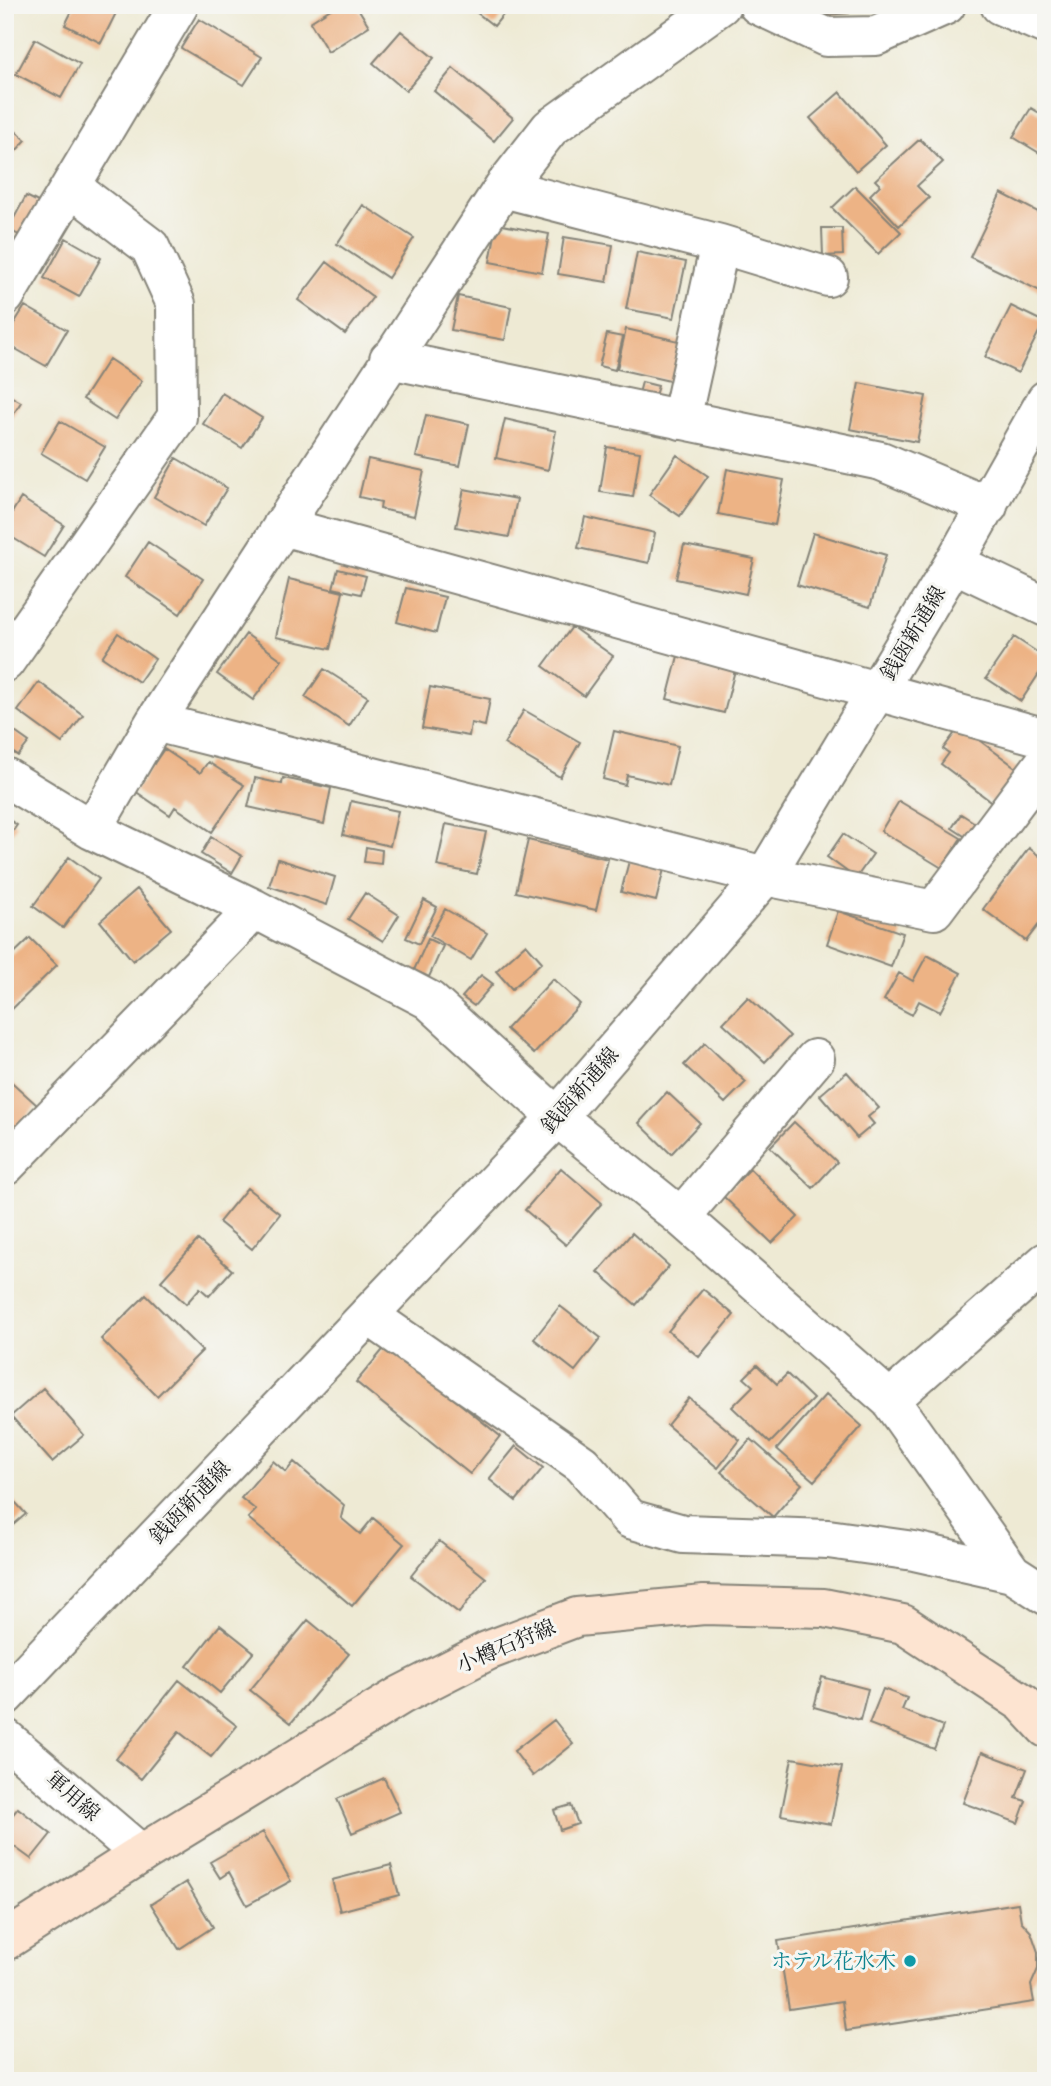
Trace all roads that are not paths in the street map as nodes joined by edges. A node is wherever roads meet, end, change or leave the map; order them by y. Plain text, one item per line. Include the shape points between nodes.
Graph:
1 (179, 5) edge
2 (720, 5) edge
3 (758, 5) edge
4 (946, 5) edge
5 (1000, 5) edge
6 (1046, 25) edge
7 (71, 187) junction
8 (503, 188) junction
9 (720, 244) junction
10 (828, 277) dead end
11 (5, 296) edge
12 (389, 359) junction
13 (1046, 400) edge
14 (681, 420) junction
15 (988, 506) junction
16 (282, 526) junction
17 (954, 563) junction
18 (1046, 607) edge
19 (5, 662) edge
20 (878, 692) junction
21 (155, 722) junction
22 (1046, 738) edge
23 (1046, 761) edge
24 (5, 777) edge
25 (92, 830) junction
26 (765, 876) junction
27 (255, 909) junction
28 (815, 1059) dead end
29 (557, 1117) junction
30 (5, 1166) edge
31 (681, 1217) junction
32 (1046, 1262) edge
33 (369, 1315) junction
34 (890, 1400) junction
35 (1012, 1573) junction
36 (1046, 1595) edge
37 (5, 1696) edge
38 (1046, 1728) edge
39 (5, 1738) edge
40 (141, 1854) junction
41 (5, 1941) edge

1 - 7 street
2 - 8 street via 550,128
3 - 4 street via 826,37 876,36
5 - 6 street
7 - 11 street
7 - 19 street via 150,247 176,304 177,417
8 - 9 street
8 - 12 street
9 - 10 street
9 - 14 street
12 - 14 street
12 - 16 street
13 - 15 street, 銭函新通線
14 - 15 street via 881,461
15 - 17 street, 銭函新通線
16 - 20 street
16 - 21 street
17 - 18 street
17 - 20 street, 銭函新通線
20 - 22 street
20 - 26 street, 銭函新通線
21 - 25 street
21 - 26 street
23 - 26 street via 934,911
24 - 25 street
25 - 27 street
26 - 29 street, 銭函新通線
27 - 29 street via 429,1000
27 - 30 street
28 - 31 street
29 - 31 street
29 - 33 street, 銭函新通線
31 - 34 street
32 - 34 street
33 - 35 street via 582,1464 629,1519 683,1534 828,1539 914,1551
33 - 37 street, 銭函新通線
34 - 35 street
35 - 36 street
38 - 40 main road, 小樽石狩線 via 1023,1703 903,1624 824,1608 704,1605 577,1617 487,1651 401,1695
39 - 40 street, 軍用線
40 - 41 main road, 小樽石狩線

